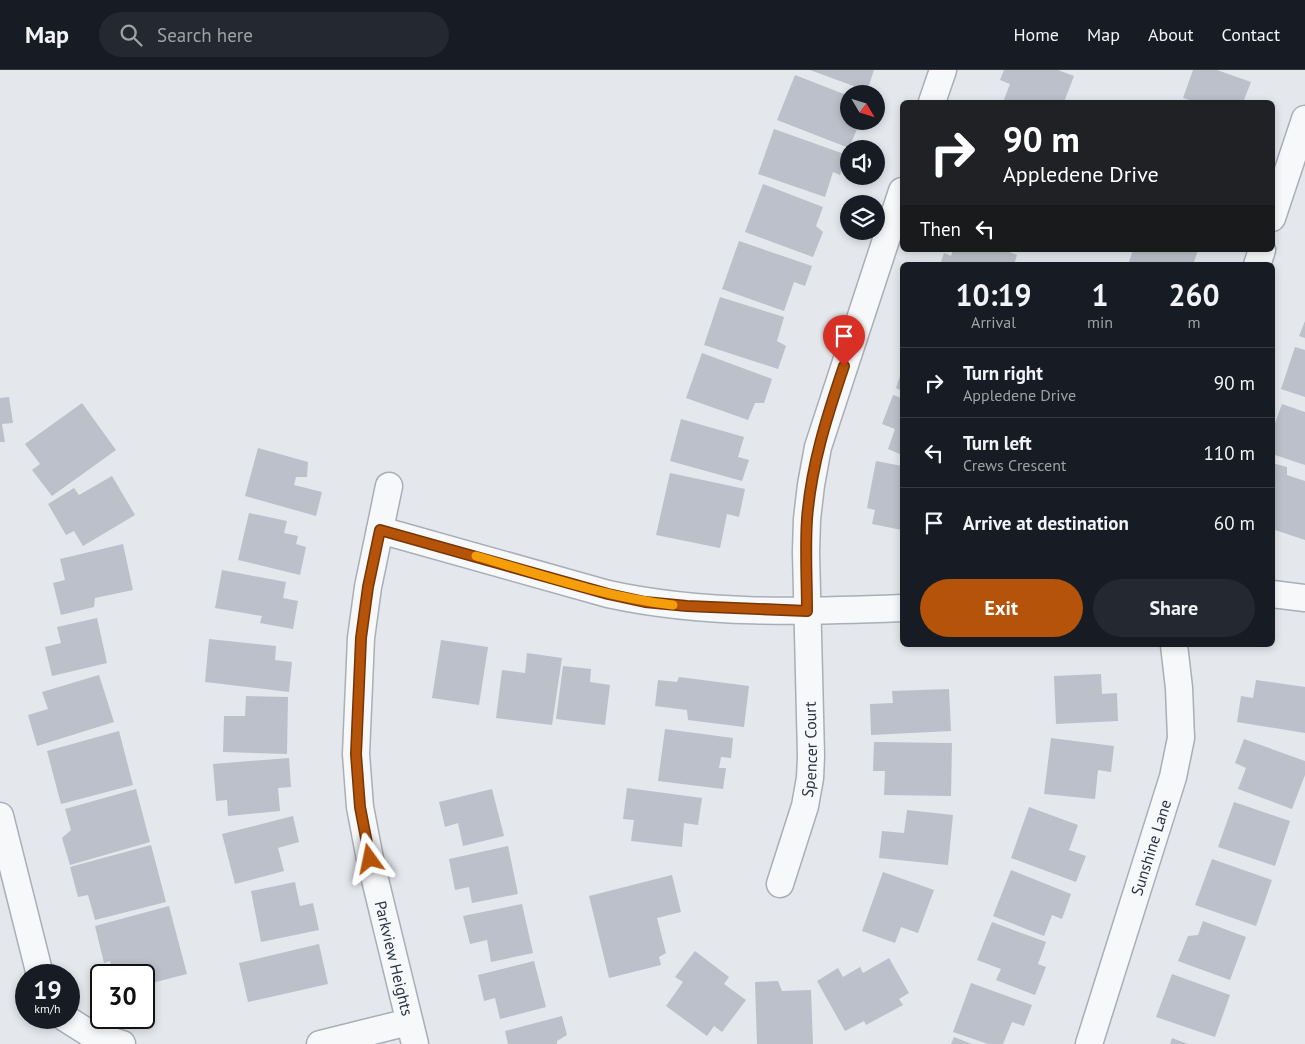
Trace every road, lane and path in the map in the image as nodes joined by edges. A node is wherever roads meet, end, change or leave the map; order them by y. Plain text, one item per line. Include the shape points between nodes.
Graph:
1 (943, 70) edge
2 (933, 100) edge
3 (1305, 119) edge
4 (900, 197) edge
5 (1275, 209) edge
6 (389, 486) dead end
7 (380, 530) junction
8 (1275, 594) edge
9 (1305, 598) edge
10 (900, 608) edge
11 (807, 611) junction
12 (1174, 647) edge
13 (0, 816) edge
14 (780, 884) dead end
15 (37, 964) edge
16 (80, 1027) edge
17 (412, 1033) edge
18 (122, 1044) edge
19 (320, 1044) edge
20 (1089, 1044) edge

1 - 2 street
3 - 5 street
4 - 11 street, Spencer Court via 818,447 807,519
6 - 7 street, Parkview Heights
7 - 11 street via 645,602
7 - 17 street, Parkview Heights via 361,638 356,754 365,833
8 - 9 street
10 - 11 street
11 - 14 street, Spencer Court via 810,778 806,806
12 - 20 street, Sunshine Lane via 1180,738 1173,777
13 - 15 street
16 - 18 street via 92,1035
17 - 19 street

